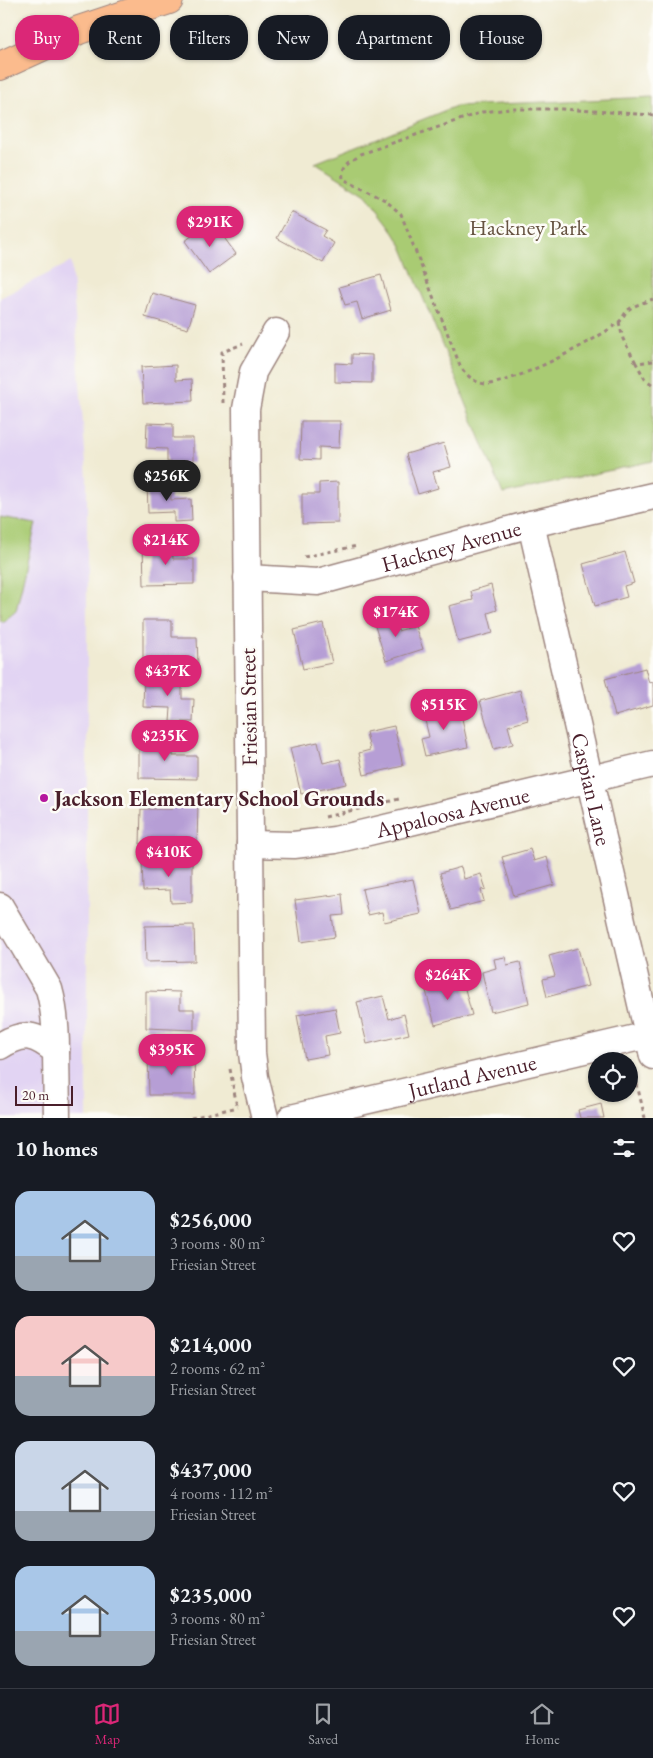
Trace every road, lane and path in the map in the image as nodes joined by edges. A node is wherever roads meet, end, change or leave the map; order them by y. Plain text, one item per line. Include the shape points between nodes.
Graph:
1 (169, 0) edge
2 (0, 66) edge
3 (653, 115) edge
4 (653, 299) edge
5 (620, 322) junction
6 (276, 332) dead end
7 (653, 361) edge
8 (636, 363) junction
9 (653, 385) edge
10 (653, 496) edge
11 (531, 524) junction
12 (362, 545) dead end
13 (297, 559) dead end
14 (247, 578) junction
15 (653, 764) edge
16 (590, 779) junction
17 (408, 797) dead end
18 (322, 818) dead end
19 (250, 844) junction
20 (0, 906) edge
21 (651, 1041) edge
22 (0, 1046) edge
23 (56, 1051) junction
24 (57, 1118) edge
25 (265, 1118) edge
26 (291, 1118) edge

1 - 2 highway via 79,30
3 - 5 path via 563,109 482,112 361,154 345,164 342,172 343,179 385,200 401,214 461,368 472,380 487,384 508,380 581,346
4 - 5 path via 628,310
5 - 8 path via 623,339
6 - 14 street, Friesian Street via 253,372 246,409
7 - 8 path
8 - 9 path via 645,379
10 - 11 street, Hackney Avenue
11 - 14 street, Hackney Avenue via 318,582
11 - 16 street, Caspian Lane
12 - 13 path
14 - 19 street, Friesian Street
15 - 16 street, Appaloosa Avenue
16 - 19 street, Appaloosa Avenue via 335,840 314,844
16 - 21 street, Caspian Lane
17 - 18 path
19 - 25 street, Friesian Street via 252,1053
20 - 23 street via 49,989 56,1021
21 - 26 street, Jutland Avenue
22 - 23 street via 19,1036 29,1036 38,1038
23 - 24 street

